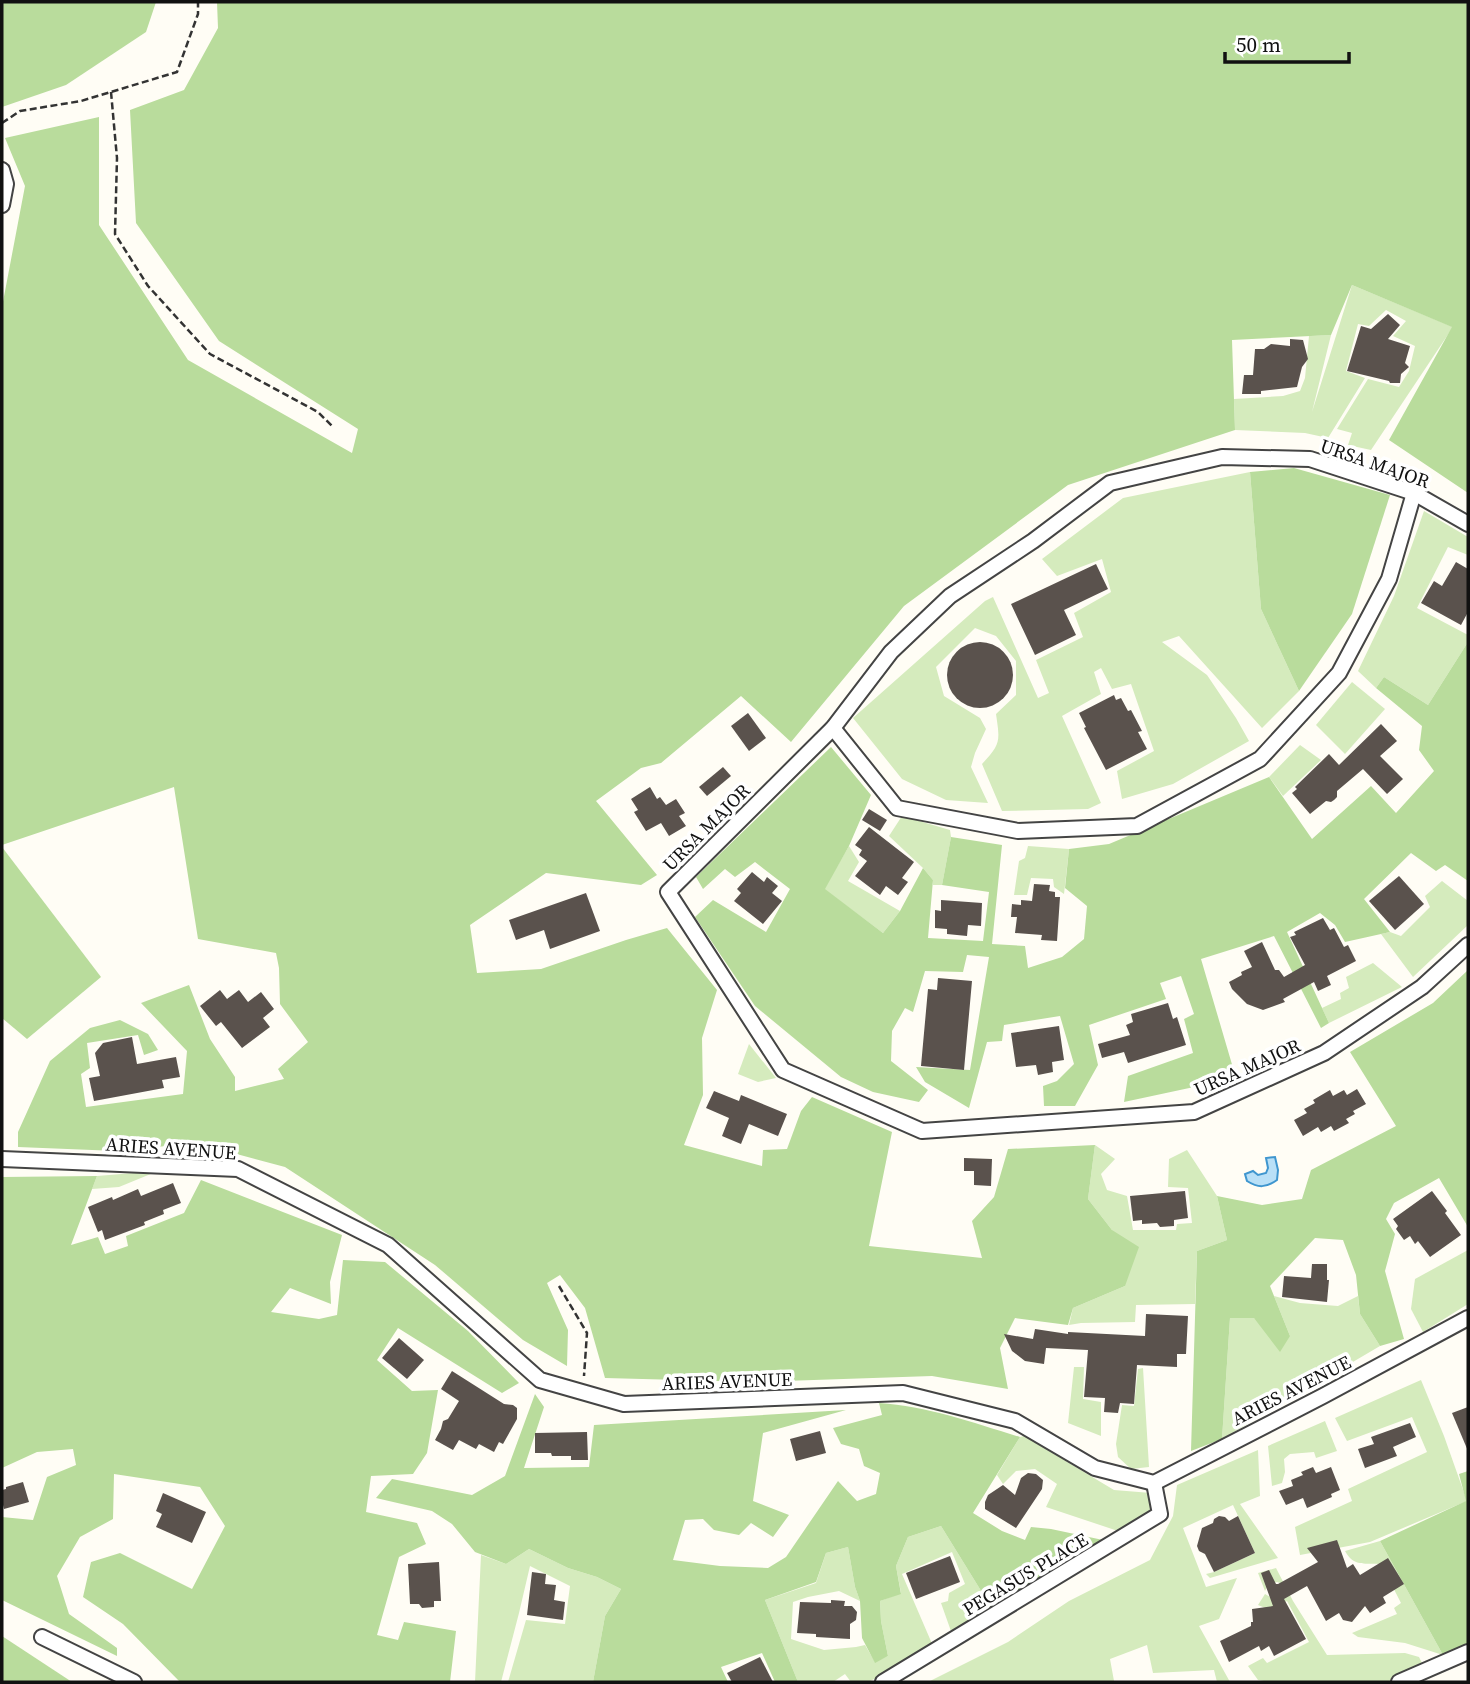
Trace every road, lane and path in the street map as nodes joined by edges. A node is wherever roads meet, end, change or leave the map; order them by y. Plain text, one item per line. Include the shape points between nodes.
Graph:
1 (198, 2) edge
2 (111, 92) junction
3 (2, 122) edge
4 (2, 170) edge
5 (2, 205) edge
6 (332, 426) dead end
7 (1414, 493) junction
8 (1468, 524) edge
9 (833, 728) junction
10 (1468, 945) edge
11 (2, 1159) edge
12 (559, 1286) dead end
13 (1468, 1318) edge
14 (583, 1392) junction
15 (1154, 1482) junction
16 (42, 1637) dead end
17 (1468, 1653) edge
18 (134, 1682) edge
19 (883, 1682) edge
20 (1399, 1682) edge

1 - 2 path via 177,72
2 - 3 path via 20,111
2 - 6 path via 117,158 115,234 148,286 210,354 318,412
4 - 5 street via 6,184
7 - 8 street, URSA MAJOR
7 - 9 street, URSA MAJOR via 1310,459 1222,457 1110,483 950,596 891,652
7 - 9 street via 1389,579 1339,673 1260,759 1137,826 1018,831 897,808
9 - 10 street, URSA MAJOR via 668,892 783,1070 922,1131 1194,1112 1324,1054 1422,987
11 - 14 street, ARIES AVENUE via 238,1169 388,1245 540,1380
12 - 14 path via 587,1333
13 - 15 street, ARIES AVENUE
14 - 15 street, ARIES AVENUE via 624,1404 903,1393 1015,1422 1095,1468
15 - 19 street, PEGASUS PLACE via 1160,1514
16 - 18 street
17 - 20 street

